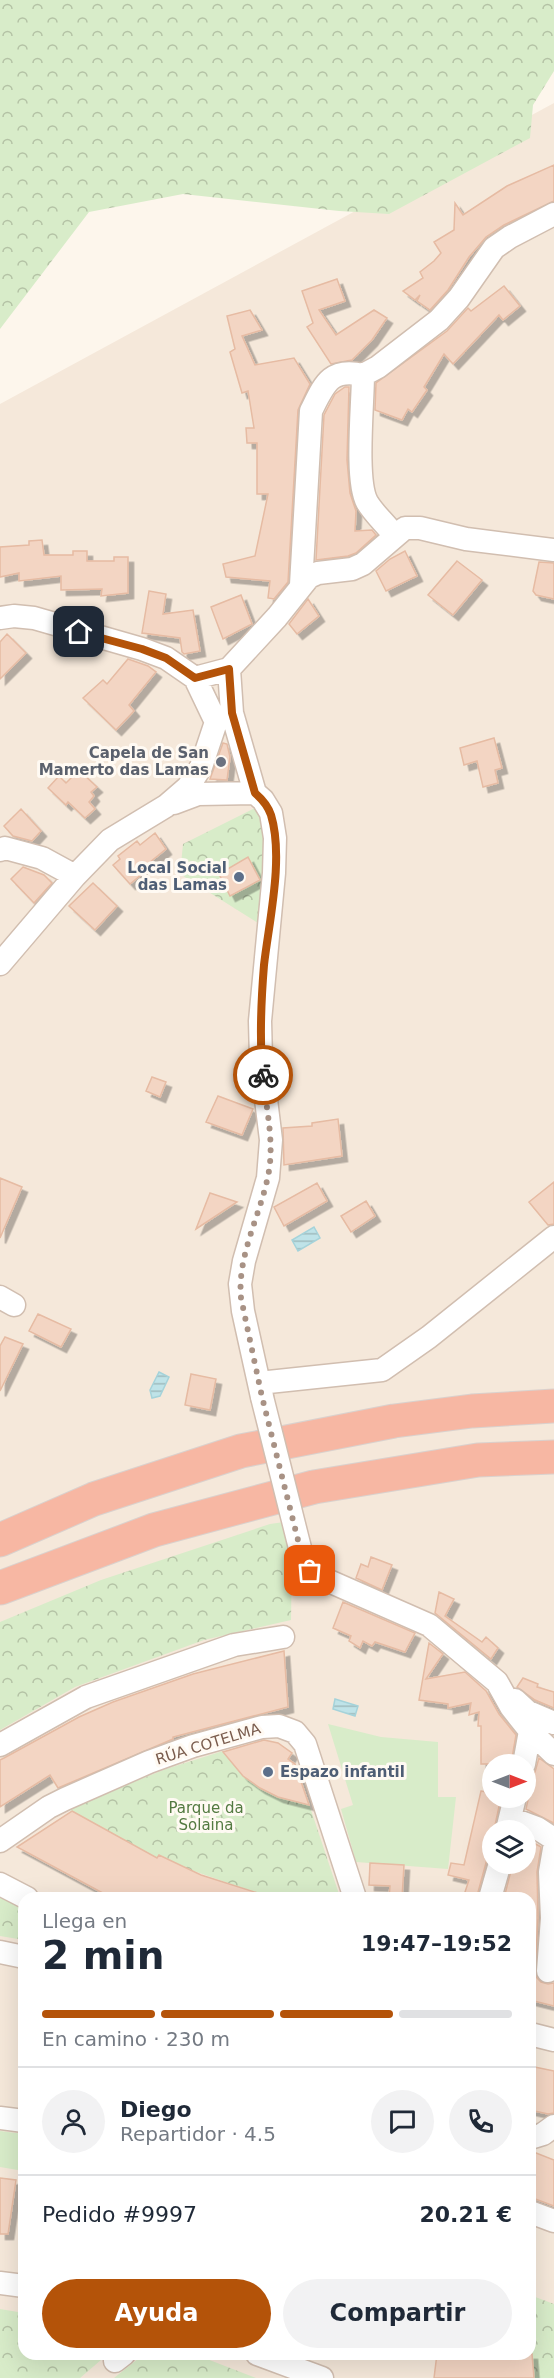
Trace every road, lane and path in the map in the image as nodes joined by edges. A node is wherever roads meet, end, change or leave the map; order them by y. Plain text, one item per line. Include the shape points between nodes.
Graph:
1 (554, 214) edge
2 (363, 375) junction
3 (394, 535) junction
4 (554, 550) edge
5 (301, 585) junction
6 (0, 618) edge
7 (229, 669) junction
8 (195, 678) junction
9 (224, 717) junction
10 (255, 793) junction
11 (166, 806) junction
12 (0, 850) edge
13 (75, 876) junction
14 (0, 964) edge
15 (554, 1237) edge
16 (260, 1390) junction
17 (554, 1406) edge
18 (554, 1457) edge
19 (0, 1540) edge
20 (0, 1588) edge
21 (283, 1637) dead end
22 (497, 1682) junction
23 (554, 1723) edge
24 (530, 1731) junction
25 (0, 1745) edge
26 (526, 1754) edge
27 (554, 1754) edge
28 (511, 1815) edge
29 (554, 1839) edge
30 (0, 1840) edge
31 (554, 1849) edge
32 (497, 1874) edge
33 (0, 1884) edge
34 (353, 1892) edge
35 (492, 1892) edge
36 (18, 1893) edge
37 (0, 1952) edge
38 (18, 1956) edge
39 (544, 1971) edge
40 (536, 2036) edge
41 (554, 2040) edge
42 (0, 2118) edge
43 (18, 2120) edge
44 (554, 2126) edge
45 (536, 2136) edge
46 (536, 2214) edge
47 (554, 2221) edge
48 (0, 2283) edge
49 (18, 2285) edge
50 (273, 2360) edge
51 (322, 2378) edge

1 - 2 street via 494,248 439,320
2 - 3 street via 359,452 362,482 366,501
2 - 5 street via 347,371 334,375 311,411
3 - 4 street via 405,528 420,528 466,539
3 - 5 street via 363,564 318,573
5 - 7 street
6 - 8 street via 34,618 142,649 166,658
7 - 8 street
7 - 9 street
8 - 9 street
9 - 10 street
9 - 11 street via 188,787
10 - 11 street via 198,794
10 - 16 street via 271,813 275,838 260,1021 270,1165 240,1284
11 - 13 street via 110,840
12 - 13 street via 42,858
13 - 14 street
15 - 16 street via 382,1371
16 - 22 street, bridge via 303,1560 310,1571 429,1625
17 - 19 highway via 394,1421 241,1451 94,1499
18 - 20 highway via 478,1460 314,1487 154,1530
21 - 25 street via 234,1645 86,1697
22 - 23 street via 528,1712
22 - 24 street
24 - 26 street
24 - 27 street
28 - 29 street
30 - 34 street, RÚA COTELMA via 49,1807 149,1762 262,1726 279,1726 295,1732 305,1744
31 - 39 street via 550,1872 552,1918
32 - 35 street
33 - 36 street
37 - 38 street
40 - 41 street
42 - 43 street
44 - 45 street
46 - 47 street
48 - 49 street
50 - 51 street

